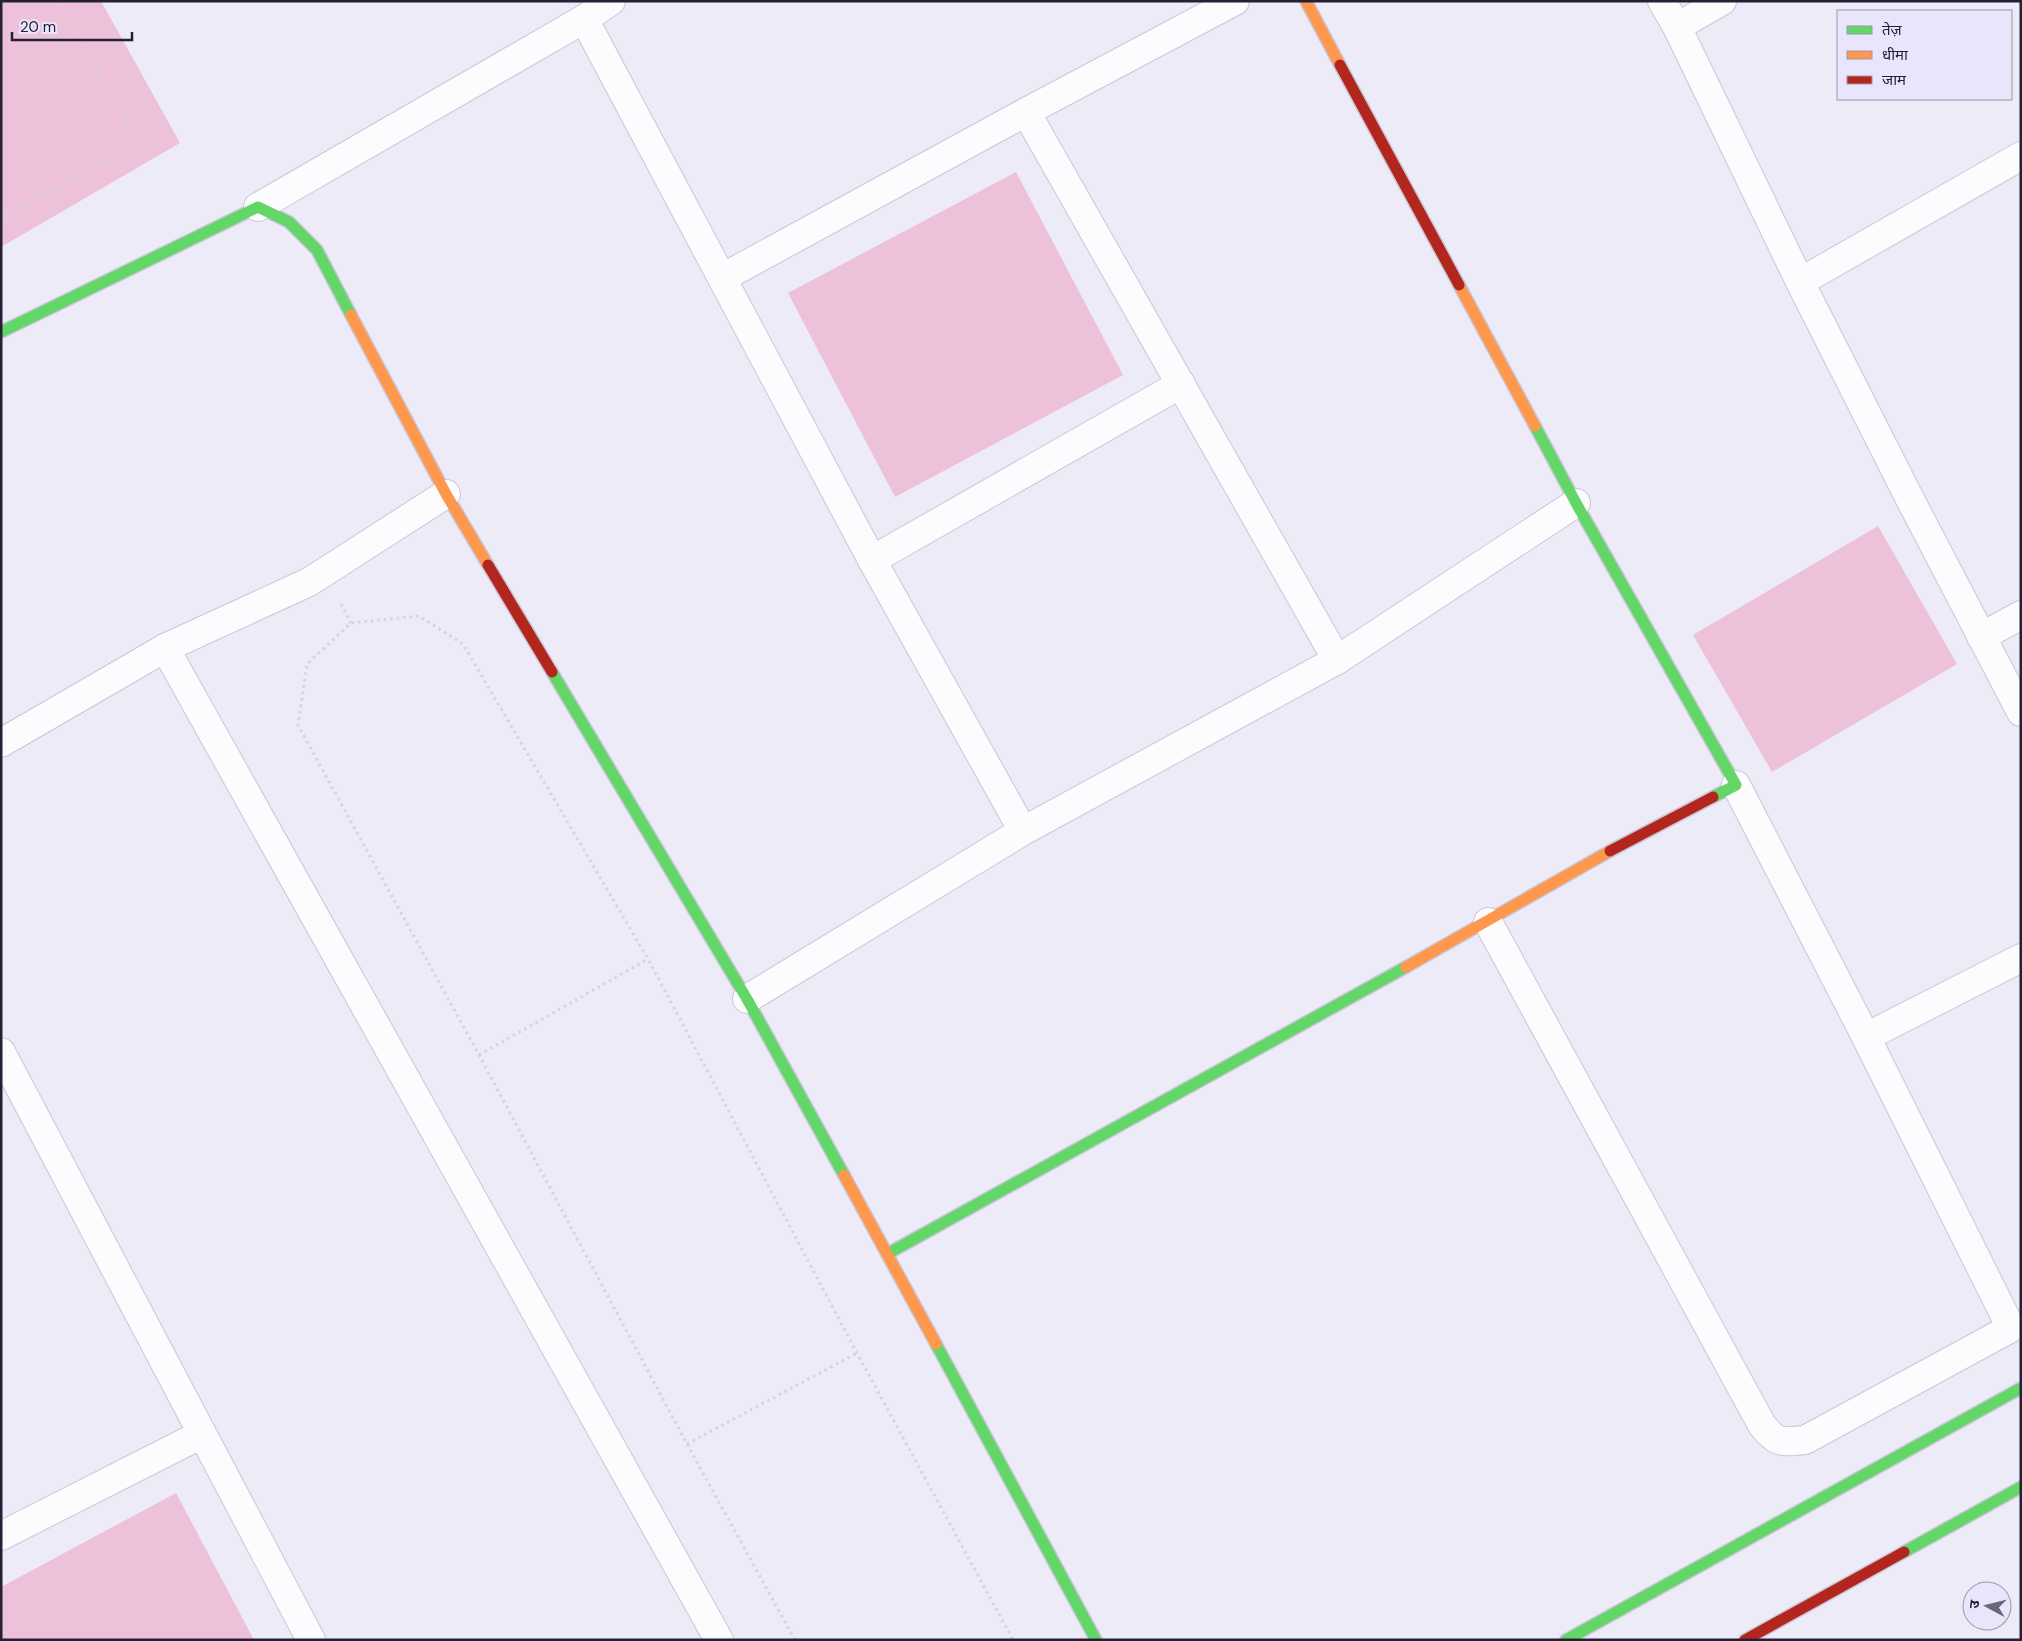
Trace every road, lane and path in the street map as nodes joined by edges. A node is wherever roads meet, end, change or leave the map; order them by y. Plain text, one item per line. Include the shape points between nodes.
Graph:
1 (59, 1) edge
2 (611, 1) edge
3 (1234, 1) edge
4 (1306, 1) edge
5 (1662, 1) edge
6 (1722, 1) edge
7 (584, 19) junction
8 (1677, 27) junction
9 (1026, 112) junction
10 (2021, 156) edge
11 (258, 207) junction
12 (1, 220) edge
13 (722, 278) junction
14 (1800, 282) junction
15 (1, 332) edge
16 (1181, 384) junction
17 (446, 494) junction
18 (1576, 503) junction
19 (872, 560) junction
20 (2021, 615) edge
21 (1981, 636) junction
22 (165, 648) junction
23 (1337, 660) junction
24 (2021, 712) edge
25 (1, 743) edge
26 (1736, 785) junction
27 (1023, 831) junction
28 (1488, 922) junction
29 (2021, 958) edge
30 (648, 959) junction
31 (747, 999) junction
32 (1866, 1038) junction
33 (480, 1055) junction
34 (2, 1057) edge
35 (887, 1254) junction
36 (2016, 1325) edge
37 (857, 1353) junction
38 (2021, 1388) edge
39 (202, 1434) junction
40 (687, 1444) junction
41 (2021, 1487) edge
42 (1, 1536) edge
43 (713, 1638) edge
44 (311, 1640) edge
45 (795, 1640) edge
46 (1013, 1640) edge
47 (1096, 1640) edge
48 (1566, 1640) edge
49 (1745, 1640) edge

1 - 12 path via 137,142
2 - 7 street
3 - 9 street
4 - 18 street
5 - 8 street
6 - 8 street
7 - 11 street
7 - 13 street
8 - 14 street
9 - 13 street
9 - 16 street
10 - 14 street
11 - 15 street
11 - 17 street via 289,222 317,250
13 - 19 street
14 - 21 street
16 - 19 street
16 - 23 street
17 - 22 street via 309,582
17 - 31 street
18 - 23 street
18 - 26 street
19 - 27 street
20 - 21 street
21 - 24 street
22 - 25 street
22 - 43 street
23 - 27 street
26 - 28 street via 1612,850
26 - 32 street
27 - 31 street
28 - 35 street
28 - 36 street via 1772,1438 1786,1442 1804,1440
29 - 32 street
30 - 33 path
30 - 33 path via 463,644 419,616 351,623 308,664 298,725
30 - 37 path
31 - 35 street
32 - 36 street
33 - 40 path
34 - 39 street
35 - 47 street
37 - 40 path
37 - 46 path
38 - 48 street
39 - 42 street
39 - 44 street
40 - 45 path
41 - 49 street

